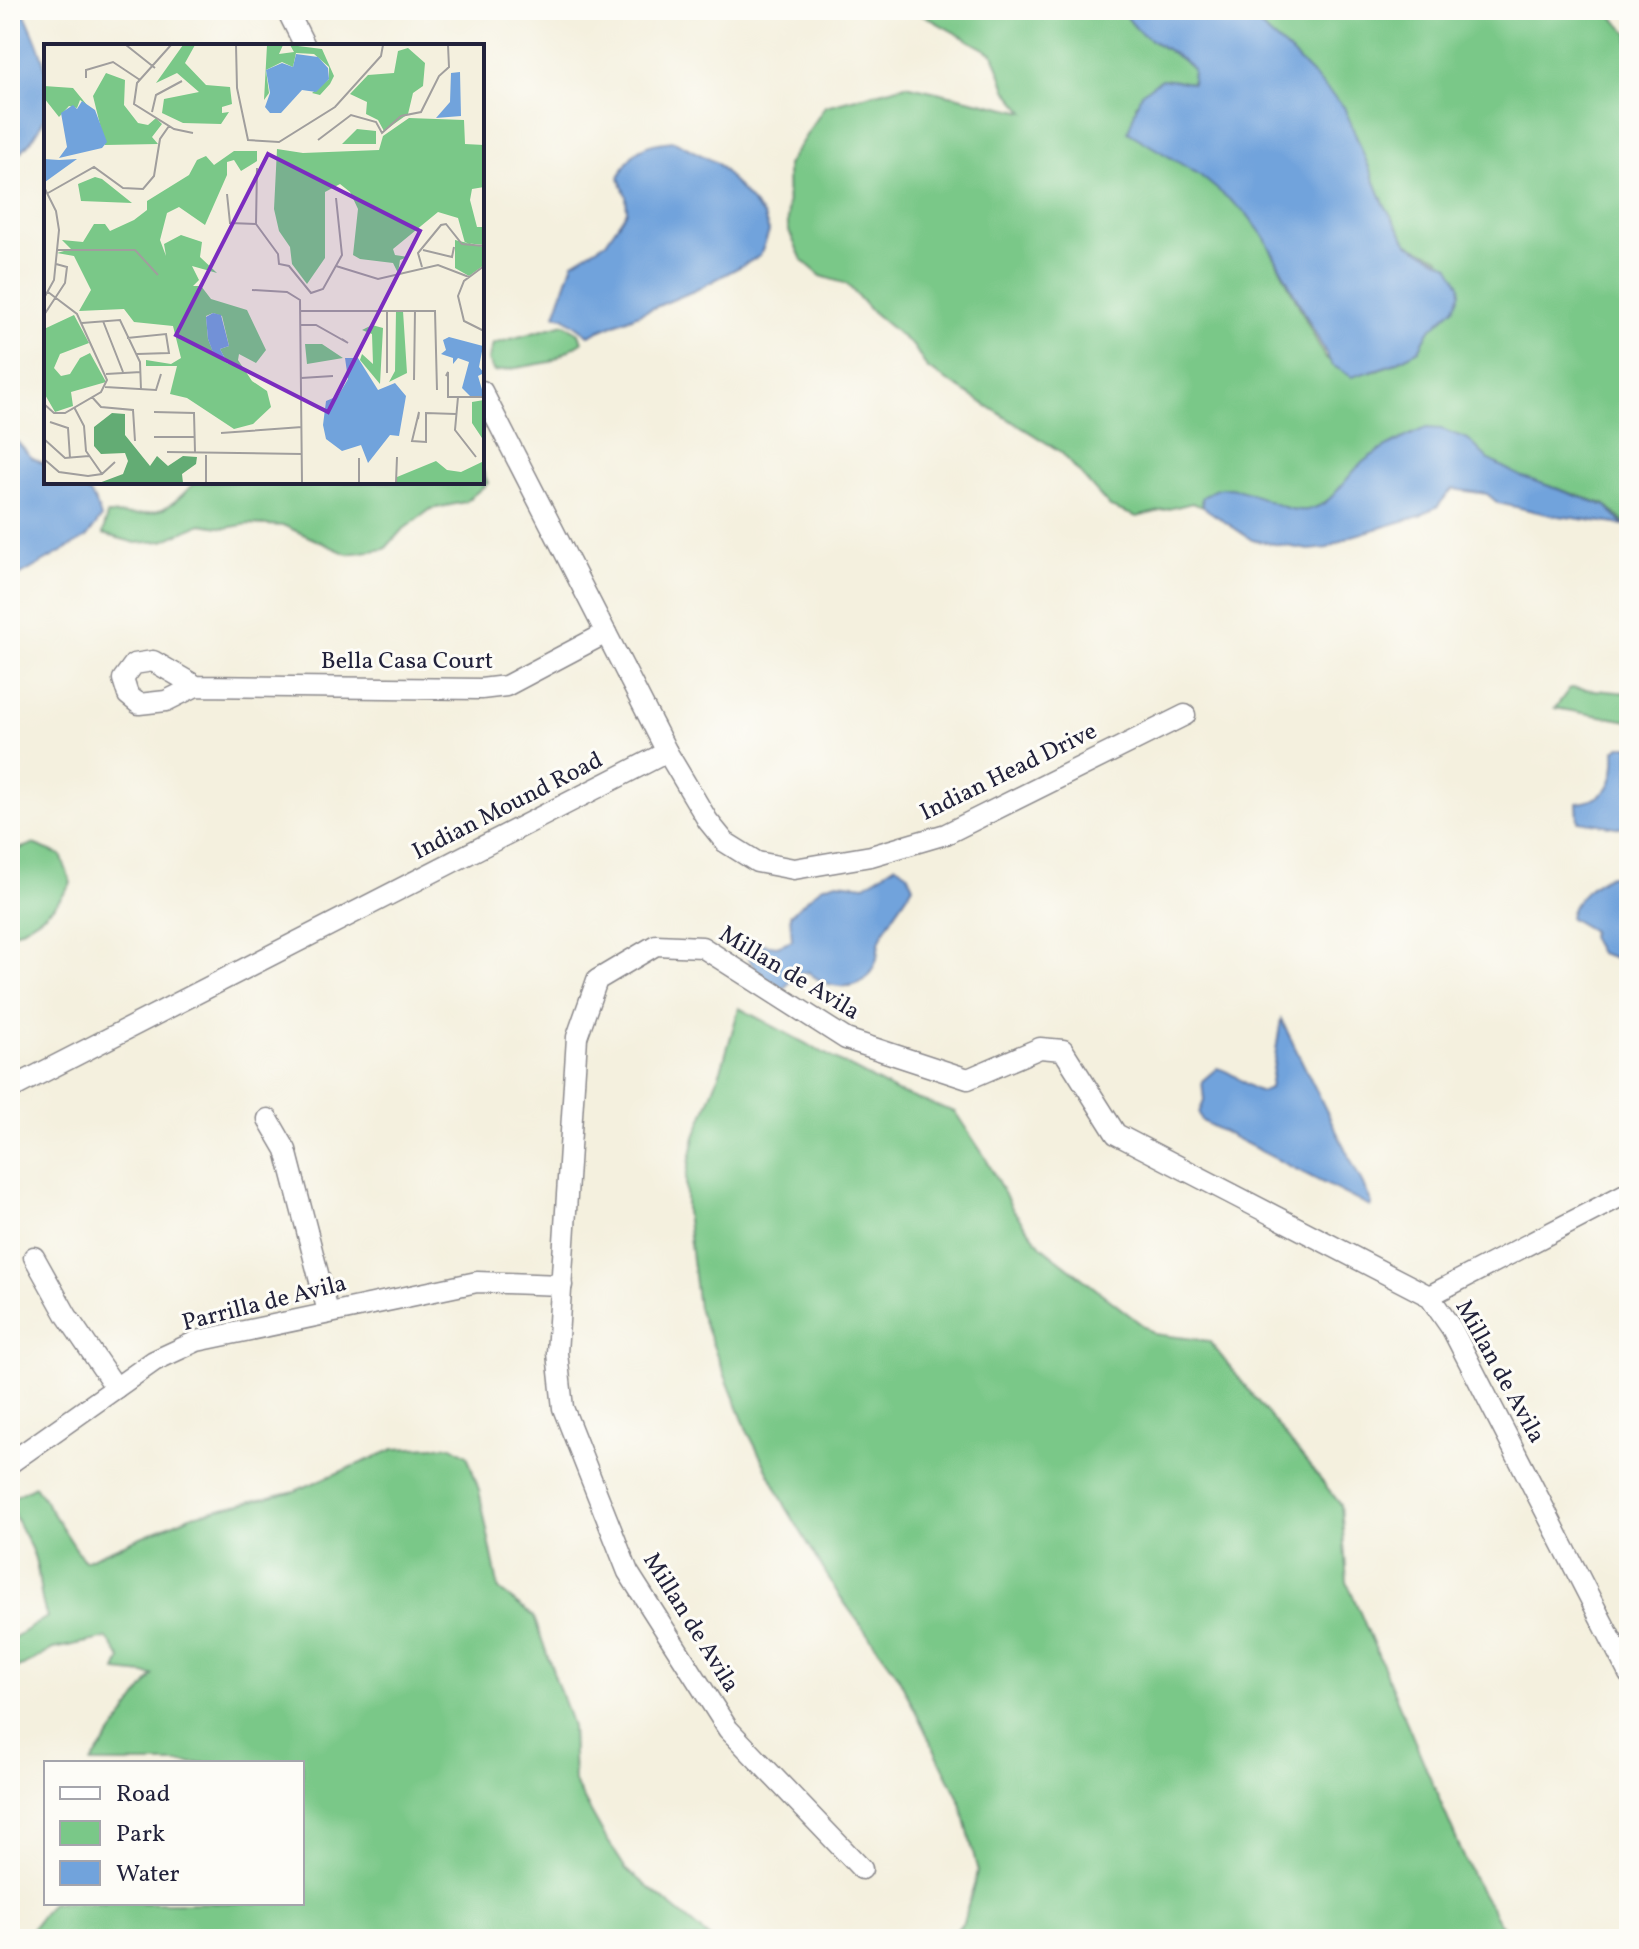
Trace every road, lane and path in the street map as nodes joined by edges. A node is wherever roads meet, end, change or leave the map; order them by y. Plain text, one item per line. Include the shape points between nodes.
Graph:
1 (287, 10) edge
2 (304, 44) edge
3 (484, 395) edge
4 (606, 633) junction
5 (196, 686) dead end
6 (1185, 715) dead end
7 (667, 752) junction
8 (10, 1089) edge
9 (268, 1119) dead end
10 (1629, 1192) edge
11 (34, 1257) dead end
12 (562, 1285) junction
13 (1429, 1296) junction
14 (328, 1312) junction
15 (116, 1388) junction
16 (10, 1463) edge
17 (1629, 1674) edge
18 (862, 1869) dead end

1 - 2 street
3 - 4 street
4 - 5 street, Bella Casa Court via 506,686
4 - 7 street
6 - 7 street, Indian Head Drive via 946,834 871,856 794,869 757,862 725,842
7 - 8 street, Indian Mound Road
9 - 14 street via 286,1150
10 - 13 street
11 - 15 street
12 - 13 street, Millan de Avila via 577,1037 597,980 656,945 702,947 846,1039 968,1079 1040,1048 1063,1050 1116,1134
12 - 14 street, Parrilla de Avila via 477,1282
12 - 18 street, Millan de Avila via 557,1353 563,1408 628,1572 728,1729
13 - 17 street, Millan de Avila via 1452,1329
14 - 15 street, Parrilla de Avila via 197,1341 154,1361
15 - 16 street, Parrilla de Avila

